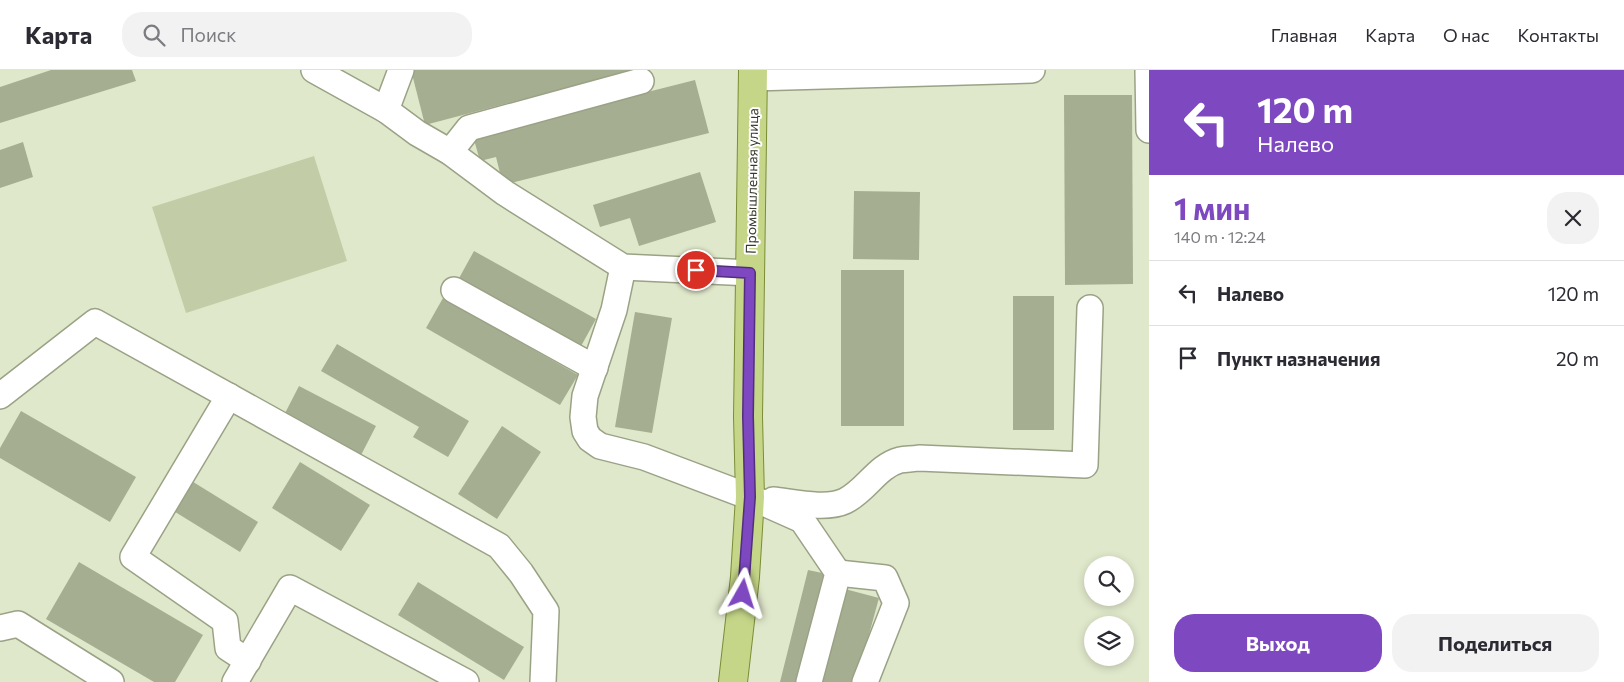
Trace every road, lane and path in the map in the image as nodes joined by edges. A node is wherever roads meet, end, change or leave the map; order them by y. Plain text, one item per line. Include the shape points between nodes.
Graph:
1 (314, 70) edge
2 (402, 70) edge
3 (1032, 70) edge
4 (1148, 70) edge
5 (998, 71) edge
6 (753, 74) edge
7 (641, 81) dead end
8 (386, 110) junction
9 (1149, 130) edge
10 (450, 152) junction
11 (623, 267) junction
12 (750, 273) junction
13 (454, 290) dead end
14 (1090, 308) dead end
15 (595, 368) junction
16 (0, 396) edge
17 (229, 396) junction
18 (750, 497) junction
19 (838, 572) junction
20 (0, 628) edge
21 (248, 661) junction
22 (111, 682) edge
23 (235, 682) edge
24 (466, 682) edge
25 (542, 682) edge
26 (733, 682) edge
27 (809, 682) edge
28 (865, 682) edge

1 - 8 lane
2 - 8 lane
3 - 5 lane
4 - 9 lane
5 - 6 lane
6 - 12 main road, Промышленная улица
7 - 10 lane via 469,128
8 - 10 lane
10 - 11 lane via 505,193
11 - 12 lane
11 - 15 lane via 614,310
12 - 18 main road, Промышленная улица
13 - 15 lane
14 - 18 lane via 1084,465 919,458 899,460 882,469 864,488 845,501 829,505
15 - 18 lane via 583,417 590,439 600,446 644,457
16 - 17 lane via 95,322
17 - 21 lane via 133,557 225,621 228,648
17 - 25 lane via 498,546 546,611
18 - 19 lane via 802,520
18 - 26 main road, Промышленная улица
19 - 27 lane
19 - 28 lane via 886,578 896,603
20 - 22 lane via 18,624
21 - 23 lane
21 - 24 lane via 290,588

